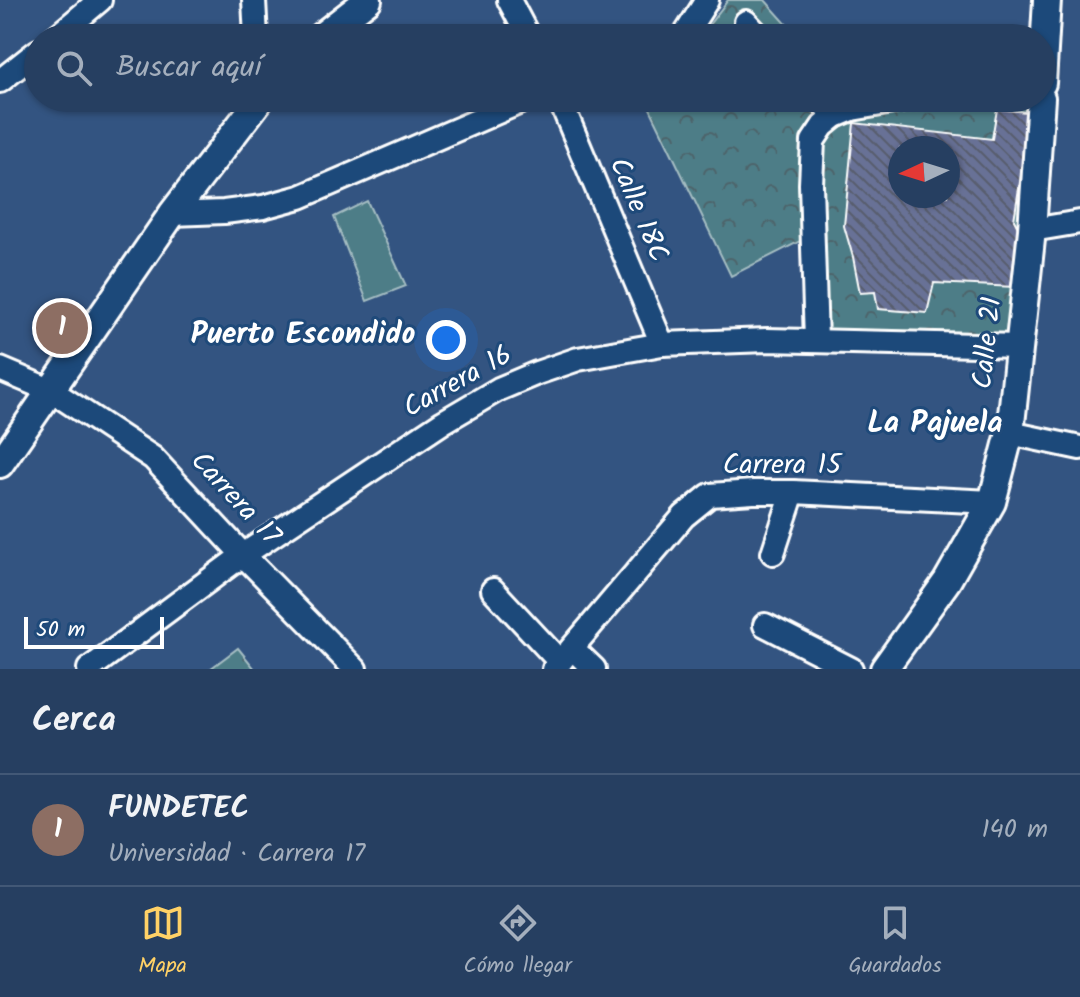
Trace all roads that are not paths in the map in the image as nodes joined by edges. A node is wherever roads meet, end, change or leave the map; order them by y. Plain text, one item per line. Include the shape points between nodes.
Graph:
1 (100, 0) edge
2 (254, 0) edge
3 (265, 0) edge
4 (368, 0) edge
5 (509, 0) edge
6 (707, 0) edge
7 (1047, 0) edge
8 (72, 24) edge
9 (255, 24) edge
10 (266, 24) edge
11 (337, 24) edge
12 (522, 24) edge
13 (691, 24) edge
14 (1045, 24) edge
15 (24, 62) edge
16 (0, 81) edge
17 (249, 112) edge
18 (497, 112) edge
19 (565, 112) edge
20 (831, 112) edge
21 (845, 112) edge
22 (1040, 112) edge
23 (835, 116) junction
24 (172, 214) junction
25 (1080, 222) edge
26 (1032, 230) junction
27 (816, 341) junction
28 (662, 344) junction
29 (1020, 346) junction
30 (0, 369) edge
31 (52, 391) junction
32 (1010, 433) junction
33 (1080, 448) edge
34 (0, 464) edge
35 (793, 492) junction
36 (992, 502) junction
37 (773, 553) dead end
38 (243, 555) junction
39 (493, 590) dead end
40 (765, 625) dead end
41 (562, 660) edge
42 (895, 666) edge
43 (89, 669) edge
44 (355, 669) edge
45 (594, 669) edge
46 (851, 669) edge

1 - 8 street
2 - 9 street
3 - 10 street
4 - 11 main road
5 - 12 street
6 - 13 street
7 - 14 main road
15 - 16 street
17 - 24 main road
18 - 24 street via 300,197 263,207
19 - 28 street, Calle 18C
20 - 23 street
21 - 23 street
22 - 26 main road, Calle 21
23 - 27 street via 813,141
24 - 31 main road
25 - 26 street
26 - 29 main road, Calle 21
27 - 28 street, Carrera 16
27 - 29 street, Carrera 16
28 - 38 street, Carrera 16 via 578,359 499,389
29 - 32 main road, Calle 21
30 - 31 street, Carrera 17
31 - 34 main road
31 - 38 street, Carrera 17 via 153,458
32 - 33 street
32 - 36 main road, Calle 21
35 - 36 street, Carrera 15
35 - 37 street
35 - 41 street, Carrera 15 via 710,495 684,516
36 - 42 main road, Calle 21
38 - 43 street, Carrera 16
38 - 44 street, Carrera 17
39 - 41 street
40 - 46 street
41 - 45 street

